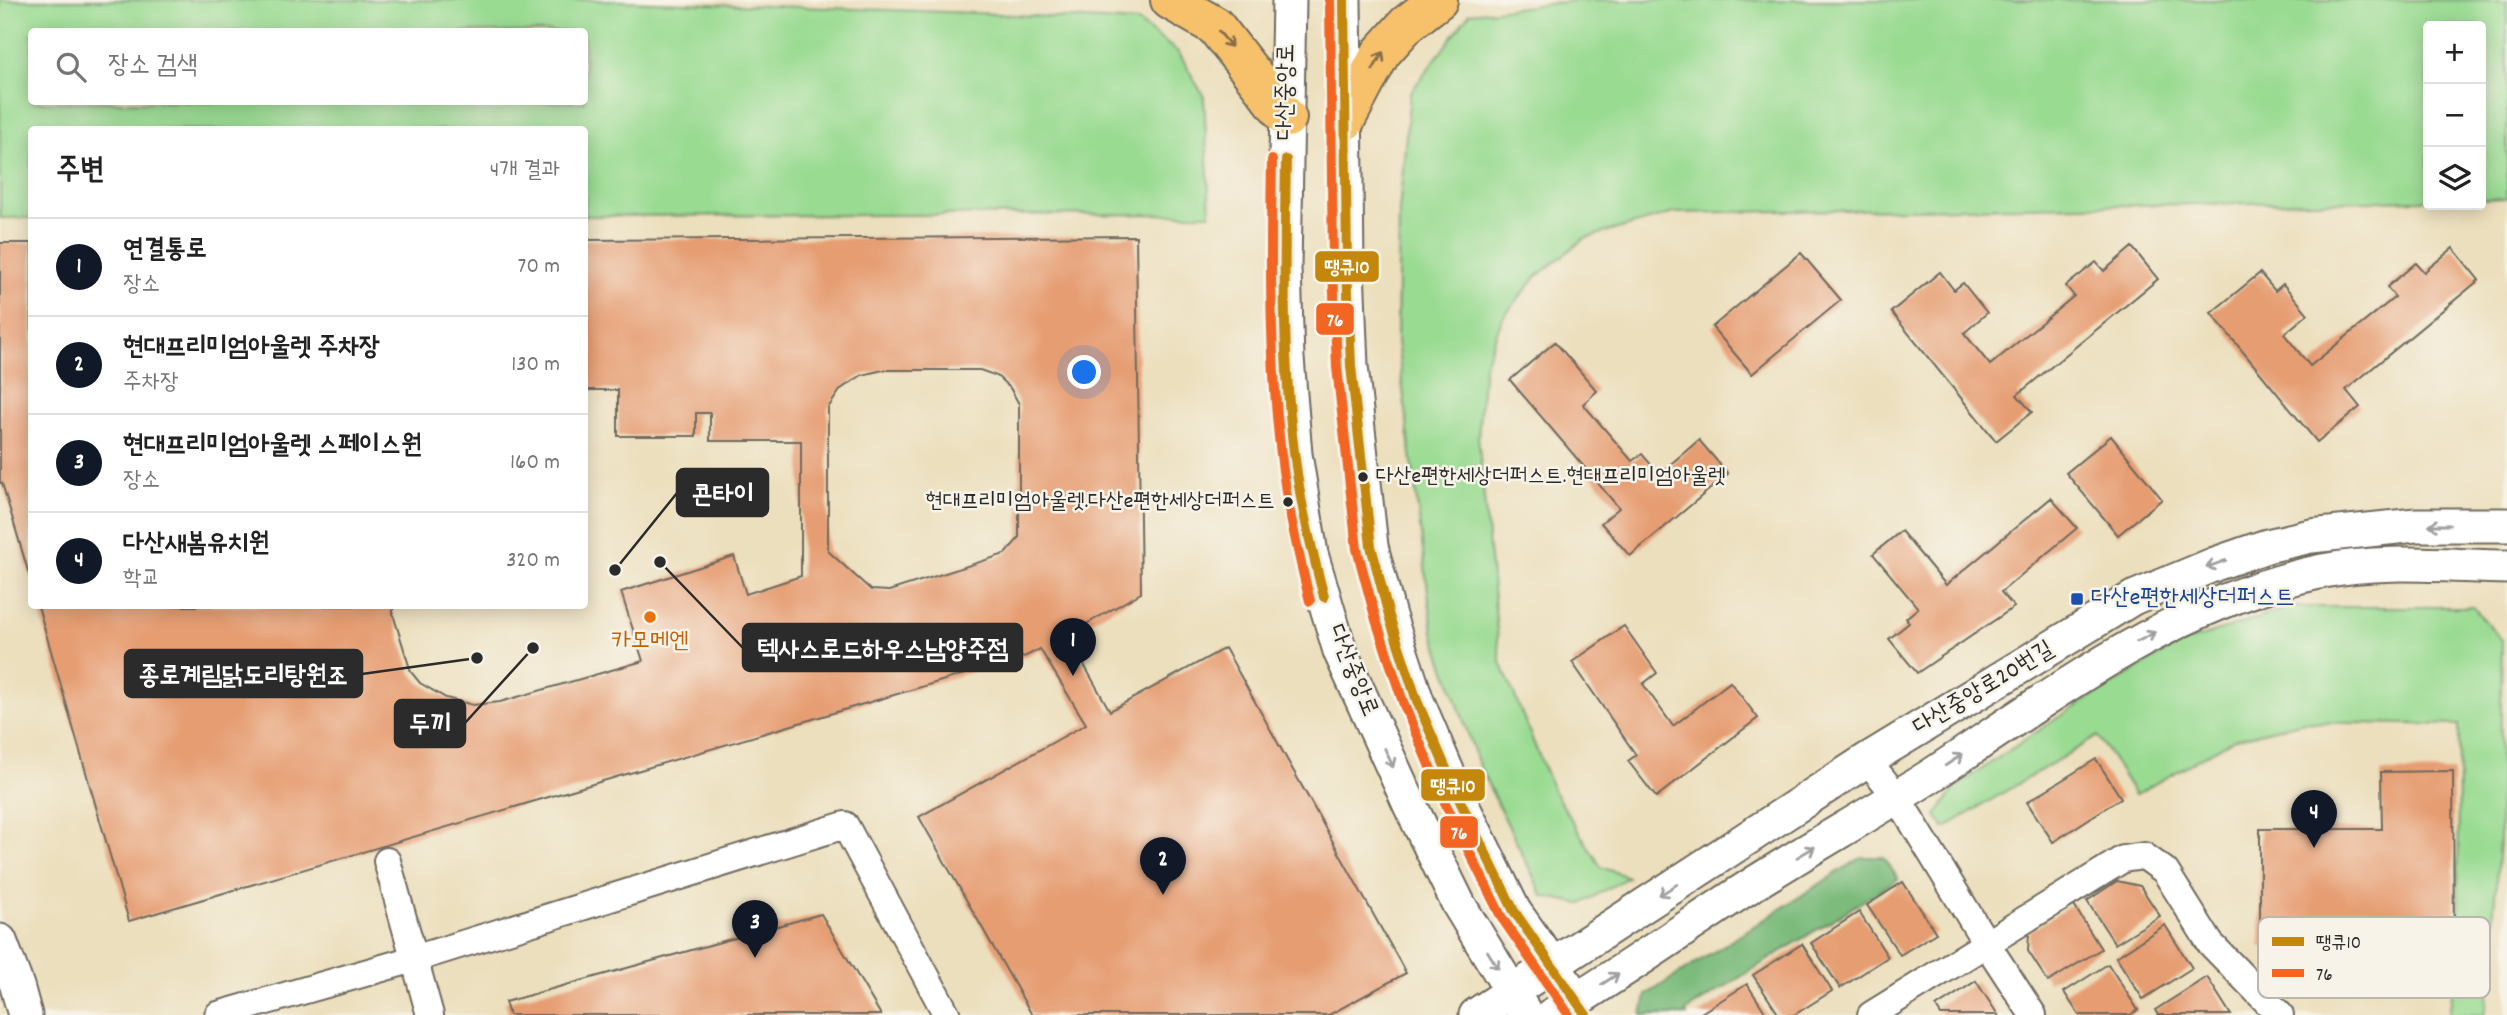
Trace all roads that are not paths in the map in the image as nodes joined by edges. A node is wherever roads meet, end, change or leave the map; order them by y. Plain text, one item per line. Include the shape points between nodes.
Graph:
1 (1170, 0) edge
2 (1289, 0) edge
3 (1345, 0) edge
4 (1437, 0) edge
5 (1287, 118) junction
6 (1345, 121) junction
7 (2507, 525) edge
8 (2507, 567) edge
9 (1867, 760) junction
10 (1897, 797) junction
11 (387, 860) dead end
12 (0, 941) edge
13 (1986, 943) junction
14 (414, 959) junction
15 (1552, 965) junction
16 (2258, 992) edge
17 (2263, 998) edge
18 (1519, 1004) edge
19 (1572, 1010) edge
20 (24, 1015) edge
21 (218, 1015) edge
22 (430, 1015) edge
23 (947, 1015) edge
24 (1476, 1015) edge
25 (1871, 1015) edge
26 (2033, 1015) edge
27 (2280, 1015) edge

1 -> 5 highway via 1215,26
2 - 5 street, 다산중앙로
3 - 6 street, 다산중앙로
6 -> 4 highway via 1381,53
5 -> 18 street, 다산중앙로 via 1287,358 1295,454 1311,554 1340,651 1410,805 1459,905
6 - 15 street, 다산중앙로 via 1351,366 1371,546 1422,713 1459,799 1514,911
7 -> 9 street, 다산중앙로20번길 via 2416,525 2311,536 2215,564 2133,598
10 -> 8 street, 다산중앙로20번길 via 2122,650 2219,603 2326,571 2390,565
9 - 10 street
9 -> 15 street, 다산중앙로20번길
10 - 13 street
19 -> 10 street, 다산중앙로20번길 via 1748,887
11 - 14 street
12 - 20 street
13 - 16 street via 2123,859 2144,856 2165,871 2210,943
13 - 25 street
13 - 26 street
14 - 21 street
14 - 22 street
14 - 23 street via 845,825
15 - 18 street, 다산중앙로20번길
15 - 19 street, 다산중앙로
17 - 27 street
18 - 24 street, 다산중앙로20번길

